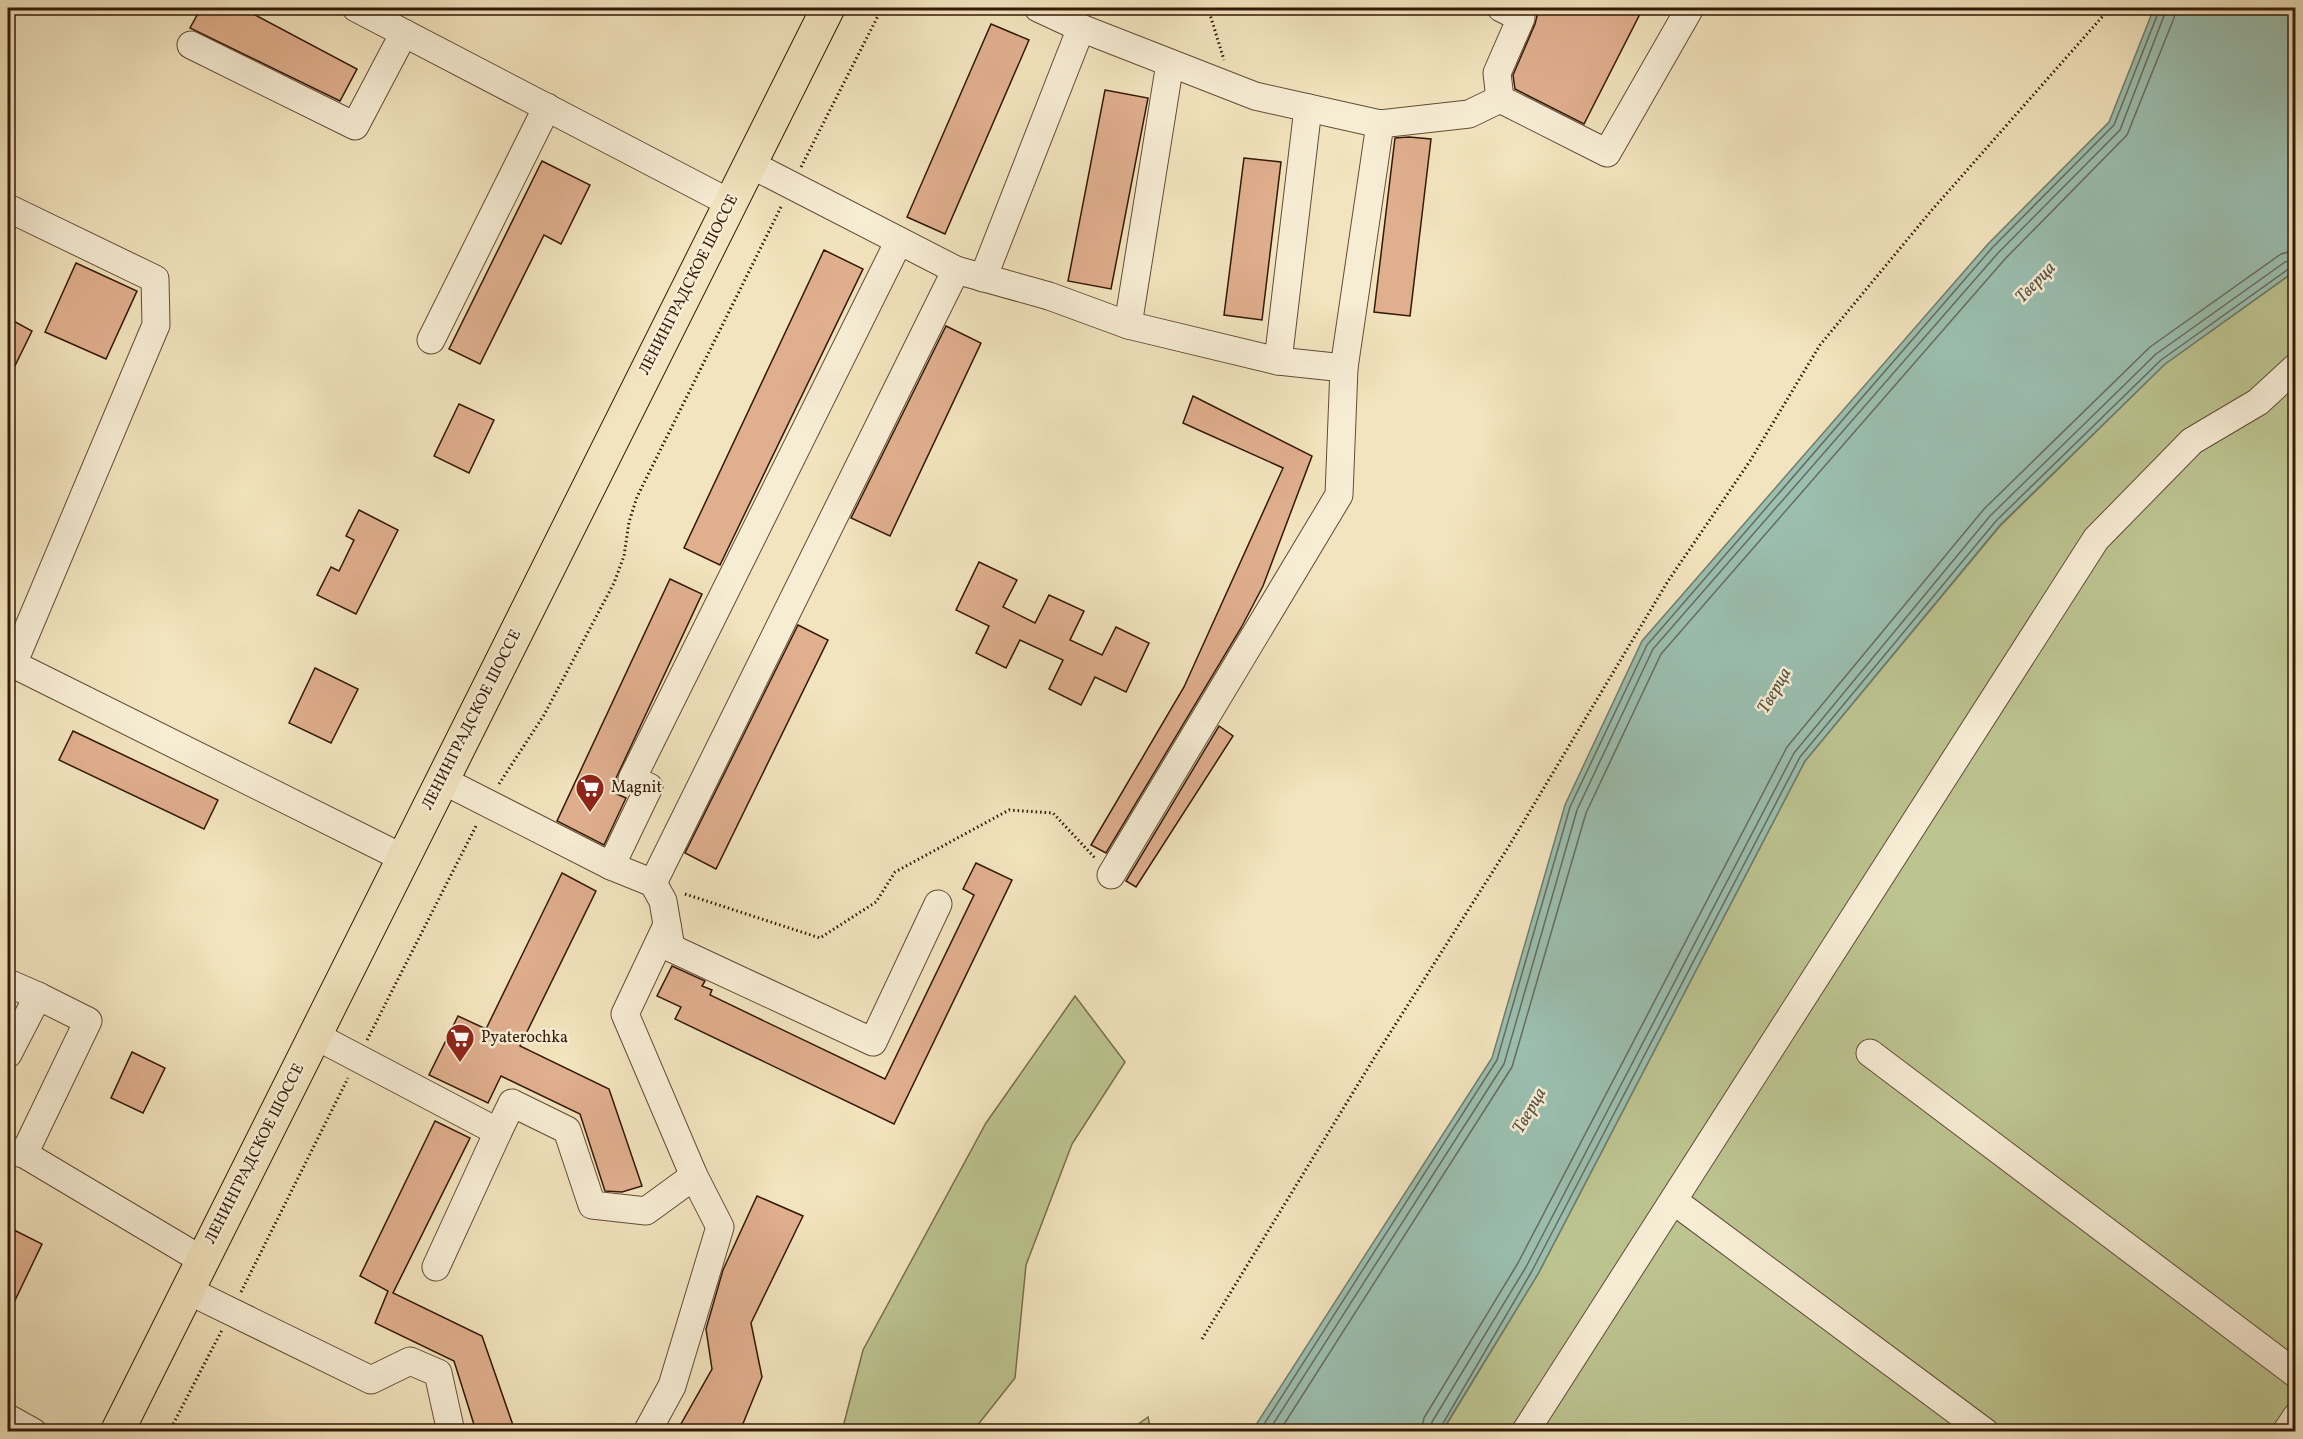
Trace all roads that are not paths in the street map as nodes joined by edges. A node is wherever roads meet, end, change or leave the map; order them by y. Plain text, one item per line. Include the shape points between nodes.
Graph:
1 (356, 8) edge
2 (828, 8) edge
3 (1038, 8) edge
4 (1501, 8) edge
5 (1690, 8) edge
6 (1081, 28) junction
7 (404, 33) junction
8 (191, 45) dead end
9 (1170, 63) junction
10 (1500, 99) junction
11 (547, 107) junction
12 (1308, 108) junction
13 (1380, 124) junction
14 (750, 164) junction
15 (730, 203) junction
16 (8, 208) edge
17 (899, 241) junction
18 (956, 270) junction
19 (983, 278) junction
20 (1128, 325) junction
21 (431, 340) dead end
22 (1278, 361) junction
23 (2295, 367) edge
24 (1344, 368) junction
25 (442, 780) junction
26 (403, 858) junction
27 (611, 867) junction
28 (1111, 874) road end
29 (653, 883) junction
30 (938, 904) dead end
31 (667, 925) junction
32 (8, 983) edge
33 (38, 996) junction
34 (314, 1035) junction
35 (1870, 1053) dead end
36 (8, 1054) edge
37 (498, 1132) junction
38 (16, 1152) edge
39 (694, 1176) junction
40 (1674, 1201) junction
41 (202, 1260) junction
42 (436, 1267) dead end
43 (187, 1290) junction
44 (2295, 1374) edge
45 (2295, 1417) edge
46 (8, 1418) edge
47 (33, 1431) edge
48 (117, 1431) edge
49 (452, 1431) edge
50 (647, 1431) edge
51 (1525, 1431) edge
52 (1985, 1431) edge
53 (2286, 1431) edge

1 - 7 street
2 - 14 main road, ЛЕНИНГРАДСКОЕ ШОССЕ
3 - 6 street
4 - 10 street via 1521,18 1497,74
5 - 10 street via 1606,153
6 - 9 street
6 - 19 street
7 - 8 street via 355,126
7 - 11 street
9 - 12 street via 1255,96
9 - 20 street
10 - 13 street via 1470,114
11 - 15 street
11 - 21 street
12 - 13 street
12 - 22 street
13 - 24 street
14 - 15 main road, ЛЕНИНГРАДСКОЕ ШОССЕ
14 - 17 street
15 - 25 main road, ЛЕНИНГРАДСКОЕ ШОССЕ
16 - 26 street via 156,279 156,326 12,664
17 - 18 street
17 - 27 street via 632,779 649,787
18 - 19 street
18 - 29 street
19 - 20 street via 1050,296
20 - 22 street
22 - 24 street
23 - 40 street via 2258,402 2192,441 2096,539
24 - 28 street via 1339,495
25 - 26 main road, ЛЕНИНГРАДСКОЕ ШОССЕ
25 - 27 street
26 - 34 main road, ЛЕНИНГРАДСКОЕ ШОССЕ
27 - 29 street
29 - 31 street via 663,901
30 - 31 street via 873,1042 671,948
31 - 39 street via 625,1014
32 - 33 street
33 - 36 street
33 - 38 street via 88,1021
34 - 37 street
34 - 41 main road, ЛЕНИНГРАДСКОЕ ШОССЕ
35 - 44 street
37 - 39 street via 512,1103 567,1130 592,1206 646,1211
37 - 42 street
38 - 41 street
39 - 50 street via 720,1227 672,1386
40 - 51 street
40 - 52 street
41 - 43 main road, ЛЕНИНГРАДСКОЕ ШОССЕ
43 - 48 main road, ЛЕНИНГРАДСКОЕ ШОССЕ
43 - 49 street via 371,1380 410,1361 438,1373
45 - 53 street
46 - 47 street

